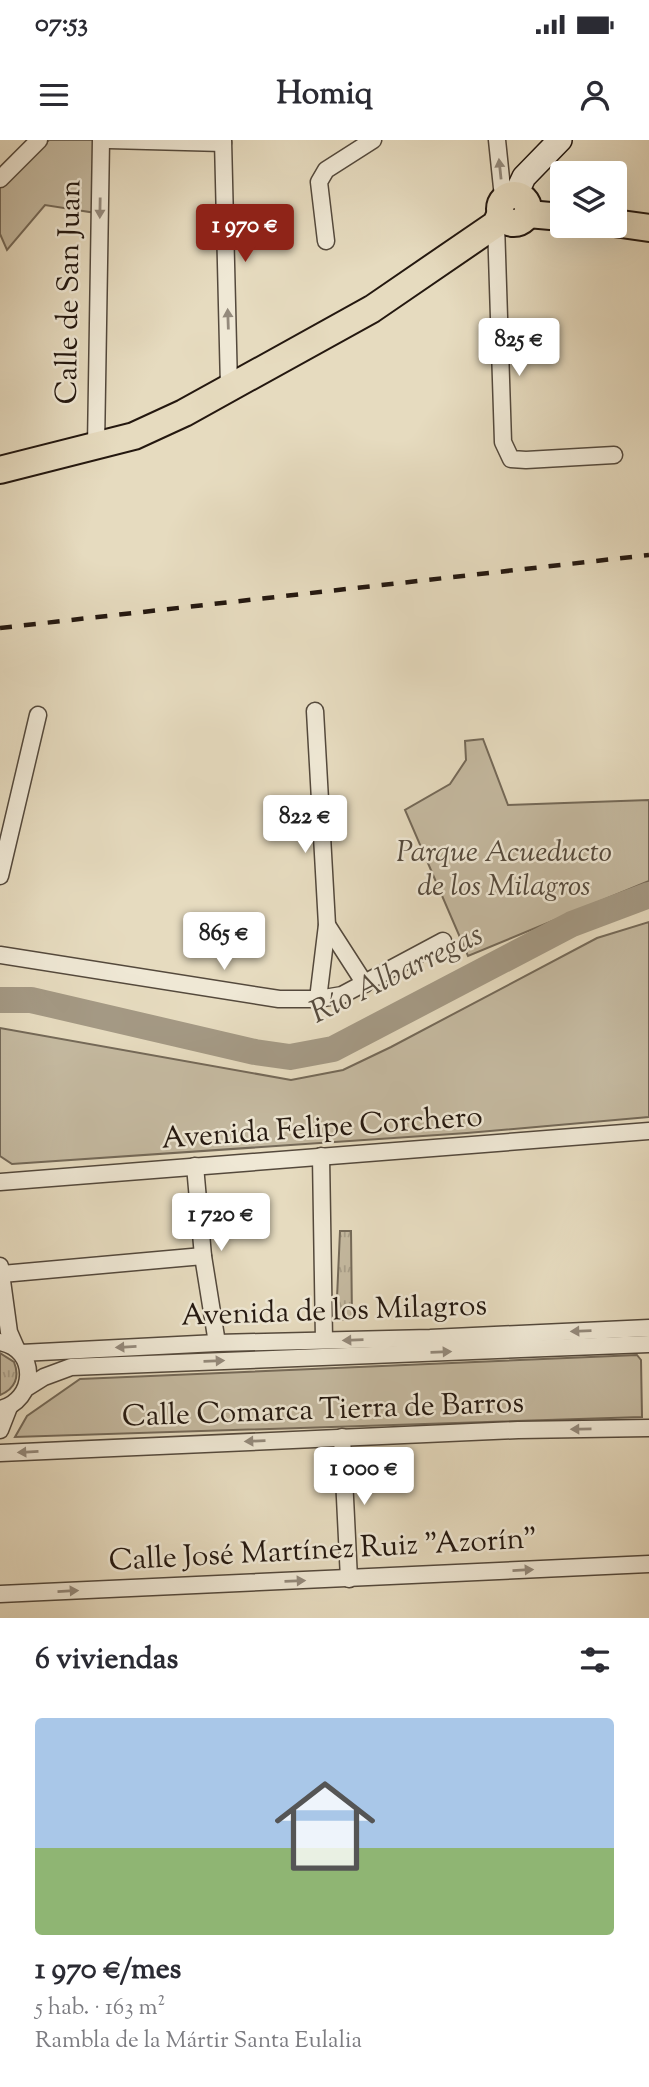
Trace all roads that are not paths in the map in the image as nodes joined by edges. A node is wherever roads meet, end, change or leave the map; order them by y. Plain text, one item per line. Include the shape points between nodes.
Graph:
1 (39, 140) edge
2 (101, 140) edge
3 (109, 140) edge
4 (373, 140) edge
5 (497, 140) edge
6 (560, 140) edge
7 (223, 142) edge
8 (0, 179) edge
9 (509, 208) junction
10 (550, 215) edge
11 (627, 225) edge
12 (649, 228) edge
13 (326, 241) dead end
14 (229, 387) junction
15 (96, 446) junction
16 (614, 455) dead end
17 (0, 470) edge
18 (315, 711) dead end
19 (38, 715) dead end
20 (0, 800) edge
21 (15, 808) junction
22 (0, 876) edge
23 (327, 925) junction
24 (443, 941) dead end
25 (0, 955) edge
26 (365, 984) junction
27 (318, 999) junction
28 (649, 1131) edge
29 (321, 1156) junction
30 (195, 1166) junction
31 (0, 1182) edge
32 (203, 1256) junction
33 (1, 1274) edge
34 (649, 1328) edge
35 (324, 1340) junction
36 (217, 1343) junction
37 (649, 1345) edge
38 (12, 1348) edge
39 (28, 1387) junction
40 (4, 1408) edge
41 (649, 1428) edge
42 (0, 1430) edge
43 (342, 1437) junction
44 (0, 1453) edge
45 (649, 1564) edge
46 (349, 1579) junction
47 (0, 1594) edge

1 - 8 street
2 -> 15 street, Calle de San Juan
3 - 7 street
4 - 13 street via 326,170 319,182
9 -> 5 street
6 - 9 main road via 524,177
14 -> 7 street
9 - 10 main road
9 - 14 main road via 372,309
9 - 16 street via 503,442 511,459
11 - 12 main road
14 - 15 main road via 134,436
15 - 17 main road
18 - 23 street
19 - 21 street
20 - 21 street
21 - 22 street
23 - 26 street
23 - 27 street
24 - 26 street
25 - 27 street via 279,999
26 - 27 street
28 - 29 street, Avenida Felipe Corchero
29 - 30 street, Avenida Felipe Corchero
29 - 35 street
30 - 31 street, Avenida Felipe Corchero
30 - 32 street
32 - 33 street
32 - 36 street
33 - 38 street
34 -> 35 street, Avenida de los Milagros
35 - 36 street, Avenida de los Milagros
36 -> 38 street, Avenida de los Milagros
39 -> 37 street, Avenida de los Milagros via 71,1367
38 - 39 street via 27,1363
39 - 40 street, Avenida de los Milagros via 22,1397
40 - 42 street
41 -> 43 street, Calle Comarca Tierra de Barros
43 -> 44 street, Calle Comarca Tierra de Barros
43 - 46 street
46 -> 45 street, Calle José Martínez Ruiz "Azorín"
47 -> 46 street, Calle José Martínez Ruiz "Azorín"

